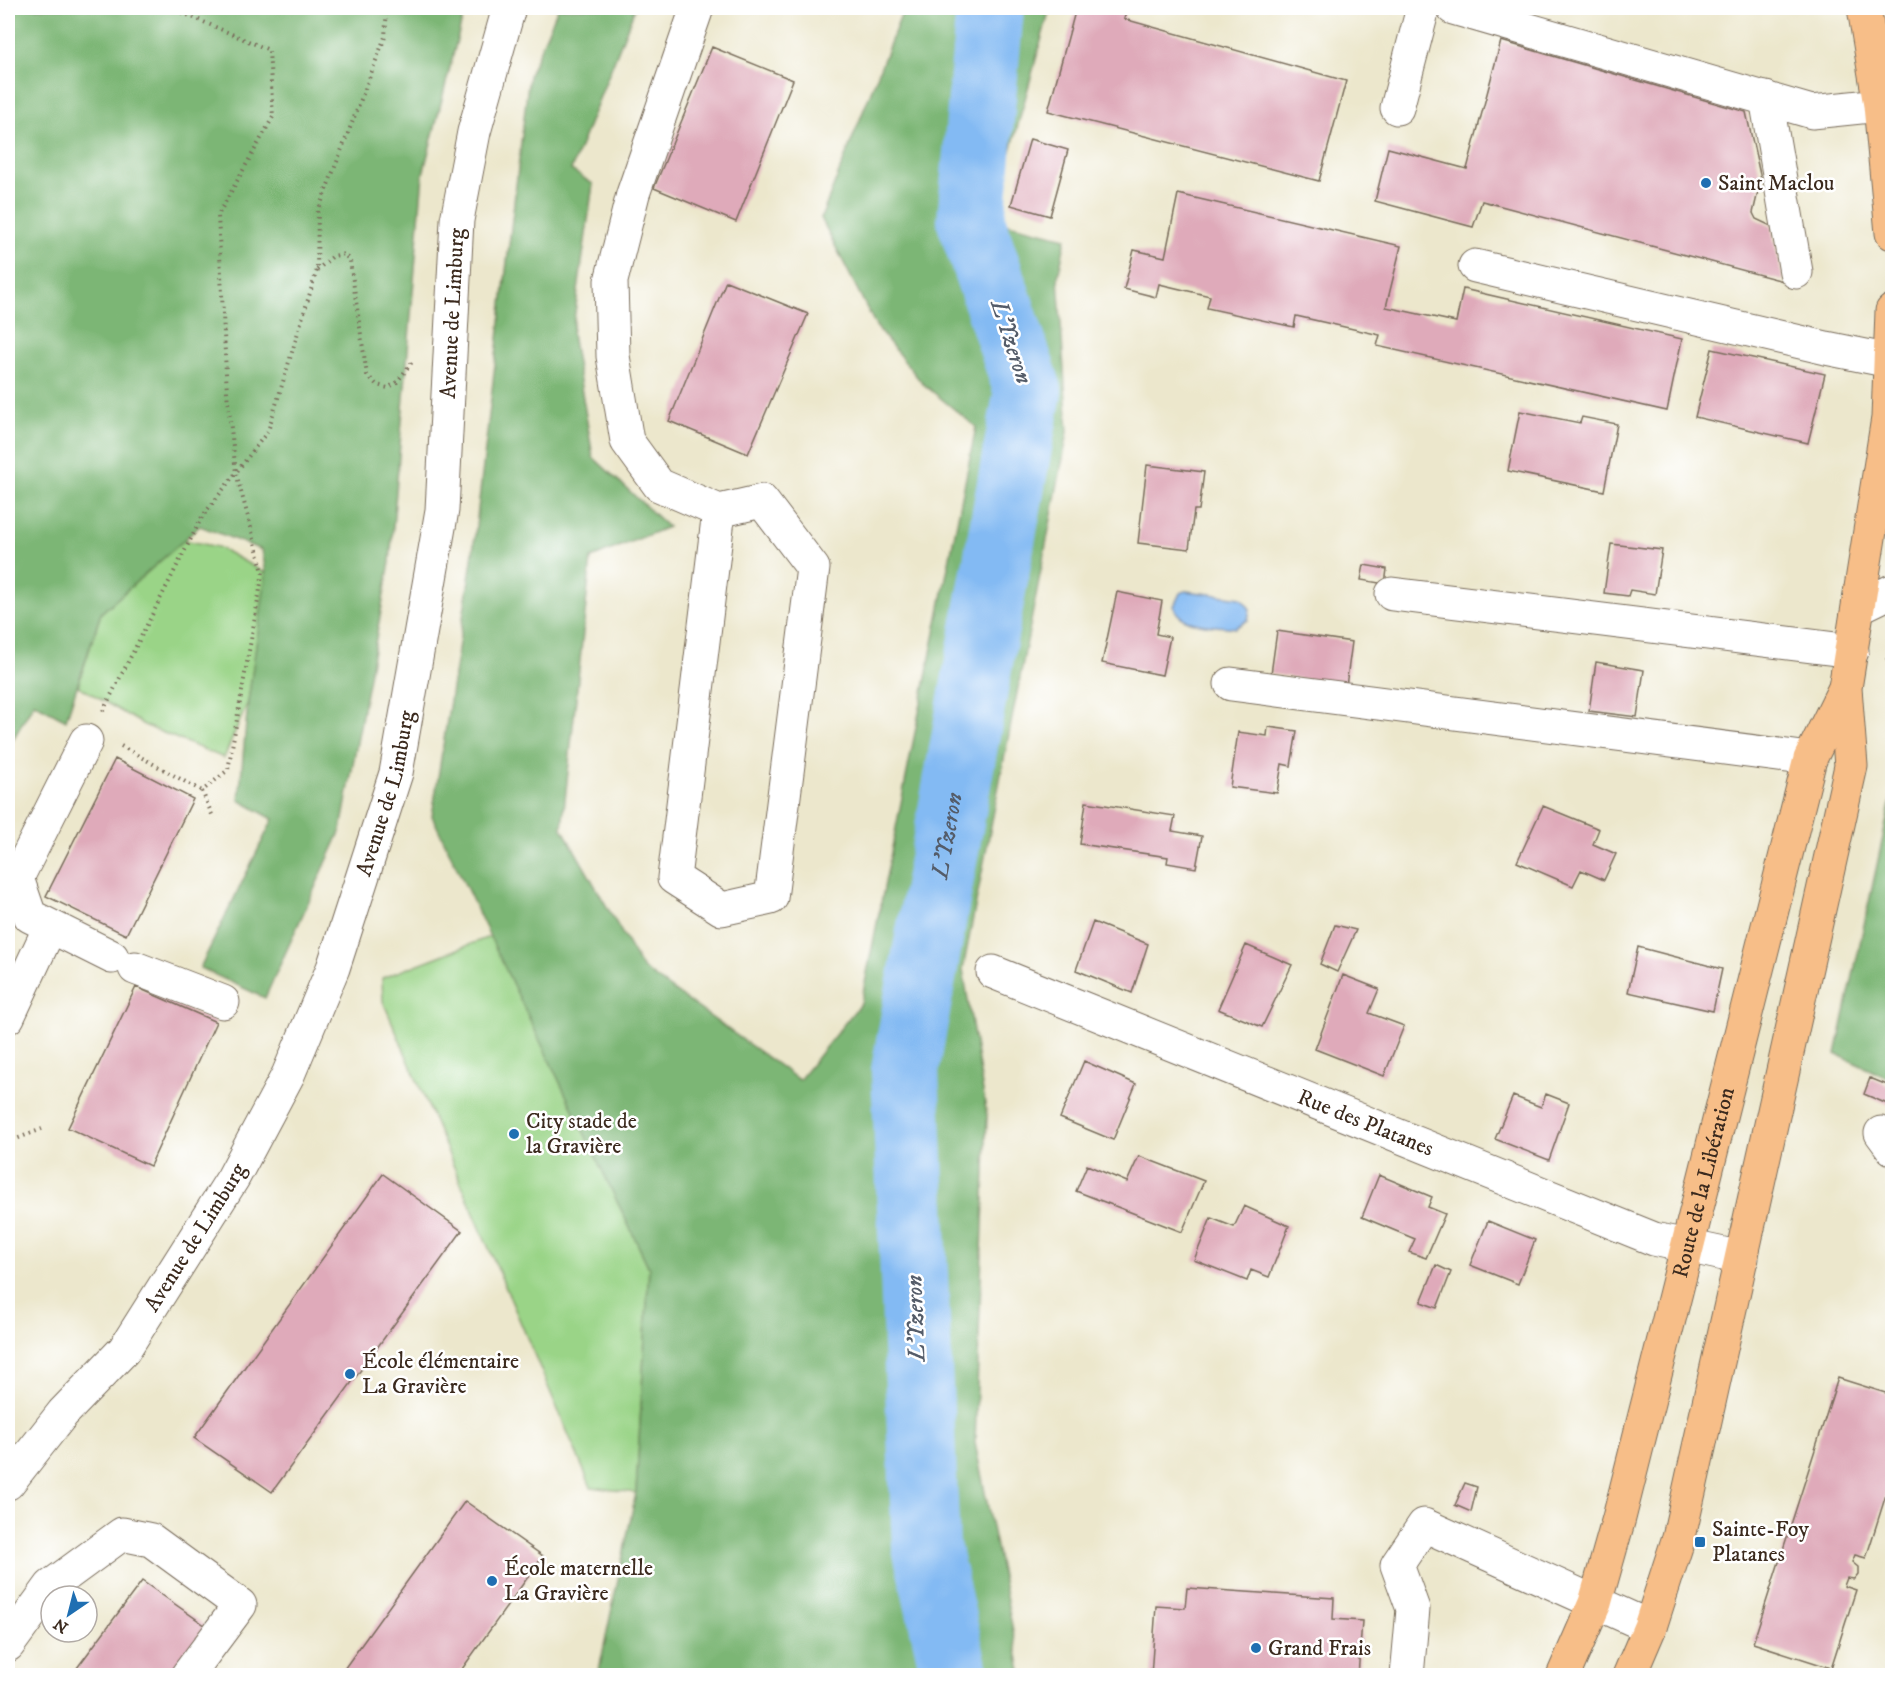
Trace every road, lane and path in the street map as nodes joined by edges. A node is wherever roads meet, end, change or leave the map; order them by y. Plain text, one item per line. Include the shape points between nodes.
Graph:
1 (171, 8) edge
2 (387, 8) edge
3 (509, 8) edge
4 (697, 8) edge
5 (1423, 8) edge
6 (1453, 8) edge
7 (1864, 8) edge
8 (1766, 98) junction
9 (1880, 105) junction
10 (1396, 108) dead end
11 (1893, 233) edge
12 (1475, 266) dead end
13 (317, 270) junction
14 (1796, 272) dead end
15 (1893, 311) edge
16 (417, 355) dead end
17 (1890, 361) junction
18 (236, 473) junction
19 (719, 511) junction
20 (1893, 591) edge
21 (1392, 594) dead end
22 (1859, 607) junction
23 (1852, 651) junction
24 (1232, 684) dead end
25 (1845, 688) junction
26 (89, 735) junction
27 (1810, 759) junction
28 (202, 791) junction
29 (213, 817) dead end
30 (50, 927) junction
31 (993, 972) dead end
32 (224, 1002) dead end
33 (8, 1017) edge
34 (42, 1129) dead end
35 (8, 1134) edge
36 (1686, 1246) junction
37 (1742, 1258) junction
38 (8, 1483) edge
39 (1595, 1603) junction
40 (1650, 1627) junction
41 (8, 1645) edge
42 (187, 1676) edge
43 (1407, 1676) edge
44 (1563, 1676) edge
45 (1629, 1676) edge

1 - 18 path via 269,50 273,117 218,215 227,393
2 - 13 path via 385,37 318,211
3 - 38 street, Avenue de Limburg via 474,132 457,220 442,510 396,773 333,968 288,1075 233,1178 124,1350 63,1413
4 - 19 street via 633,194 611,281 613,356 627,441 659,484
5 - 10 street
6 - 8 street
7 - 9 main road
8 - 9 street via 1812,112
8 - 14 street
9 - 11 main road
12 - 17 street
13 - 16 path via 333,256 344,254 350,261 367,375 377,385 388,387 398,382
13 - 18 path via 268,430
15 - 17 main road, Route de la Libération
17 - 22 main road, Route de la Libération via 1888,418
18 - 26 path via 202,518 118,686
18 - 28 path via 263,572 228,770
19 - 19 street via 674,878 723,909 771,898 813,568 762,501
20 - 22 street
21 - 23 street
22 - 23 main road, Route de la Libération
23 - 25 main road, Route de la Libération
24 - 27 street
25 - 27 main road, Route de la Libération
25 - 37 main road, Route de la Libération via 1851,766
26 - 28 path
26 - 30 street via 17,878 30,915
27 - 36 main road, Route de la Libération
28 - 29 path
30 - 32 street via 123,962
30 - 33 street
31 - 36 street, Rue des Platanes via 1654,1239
34 - 35 path via 16,1139
36 - 37 street, Rue des Platanes
36 - 39 main road, Route de la Libération
37 - 40 main road, Route de la Libération via 1679,1537
39 - 40 street
39 - 43 street via 1424,1525 1397,1565 1413,1609
39 - 44 main road, Route de la Libération
40 - 45 main road, Route de la Libération
41 - 42 street via 51,1586 122,1534 151,1540 240,1605

